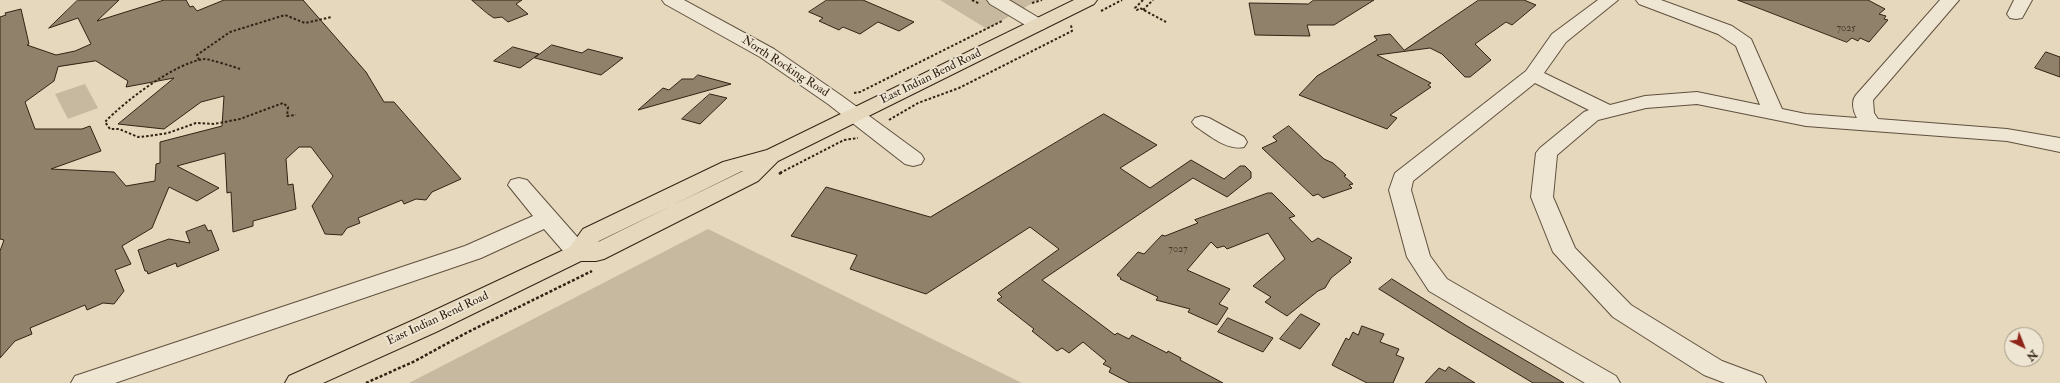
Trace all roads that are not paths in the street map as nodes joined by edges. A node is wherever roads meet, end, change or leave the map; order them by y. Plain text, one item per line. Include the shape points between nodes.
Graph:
1 (671, 0) edge
2 (996, 0) edge
3 (1088, 0) edge
4 (1608, 0) edge
5 (1645, 0) edge
6 (1950, 0) edge
7 (1038, 25) junction
8 (1532, 75) junction
9 (1607, 111) junction
10 (1774, 114) junction
11 (854, 115) junction
12 (1202, 122) dead end
13 (1872, 126) junction
14 (1237, 142) dead end
15 (2060, 145) edge
16 (913, 159) dead end
17 (519, 185) dead end
18 (548, 218) junction
19 (578, 253) junction
20 (1738, 380) edge
21 (84, 383) edge
22 (298, 383) edge
23 (1607, 383) edge

1 - 11 street, North Rocking Road via 767,53
2 - 7 street
3 - 7 main road, East Indian Bend Road
4 - 8 street via 1559,38
5 - 10 street via 1724,30 1744,43
6 - 13 street via 1863,99 1864,113
7 - 11 main road, East Indian Bend Road
8 - 9 street
8 - 23 street via 1403,178 1400,190 1419,257 1438,285
9 - 10 street via 1645,102 1697,98
9 - 20 street via 1591,116 1547,153 1542,197 1565,252 1622,311 1713,368
10 - 13 street via 1806,120
11 - 16 street, North Rocking Road
11 - 19 main road, East Indian Bend Road via 774,155 750,176 596,254
12 - 14 street
13 - 15 street via 2007,135
17 - 18 street
18 - 19 street
18 - 21 street via 473,252
19 - 22 main road, East Indian Bend Road

